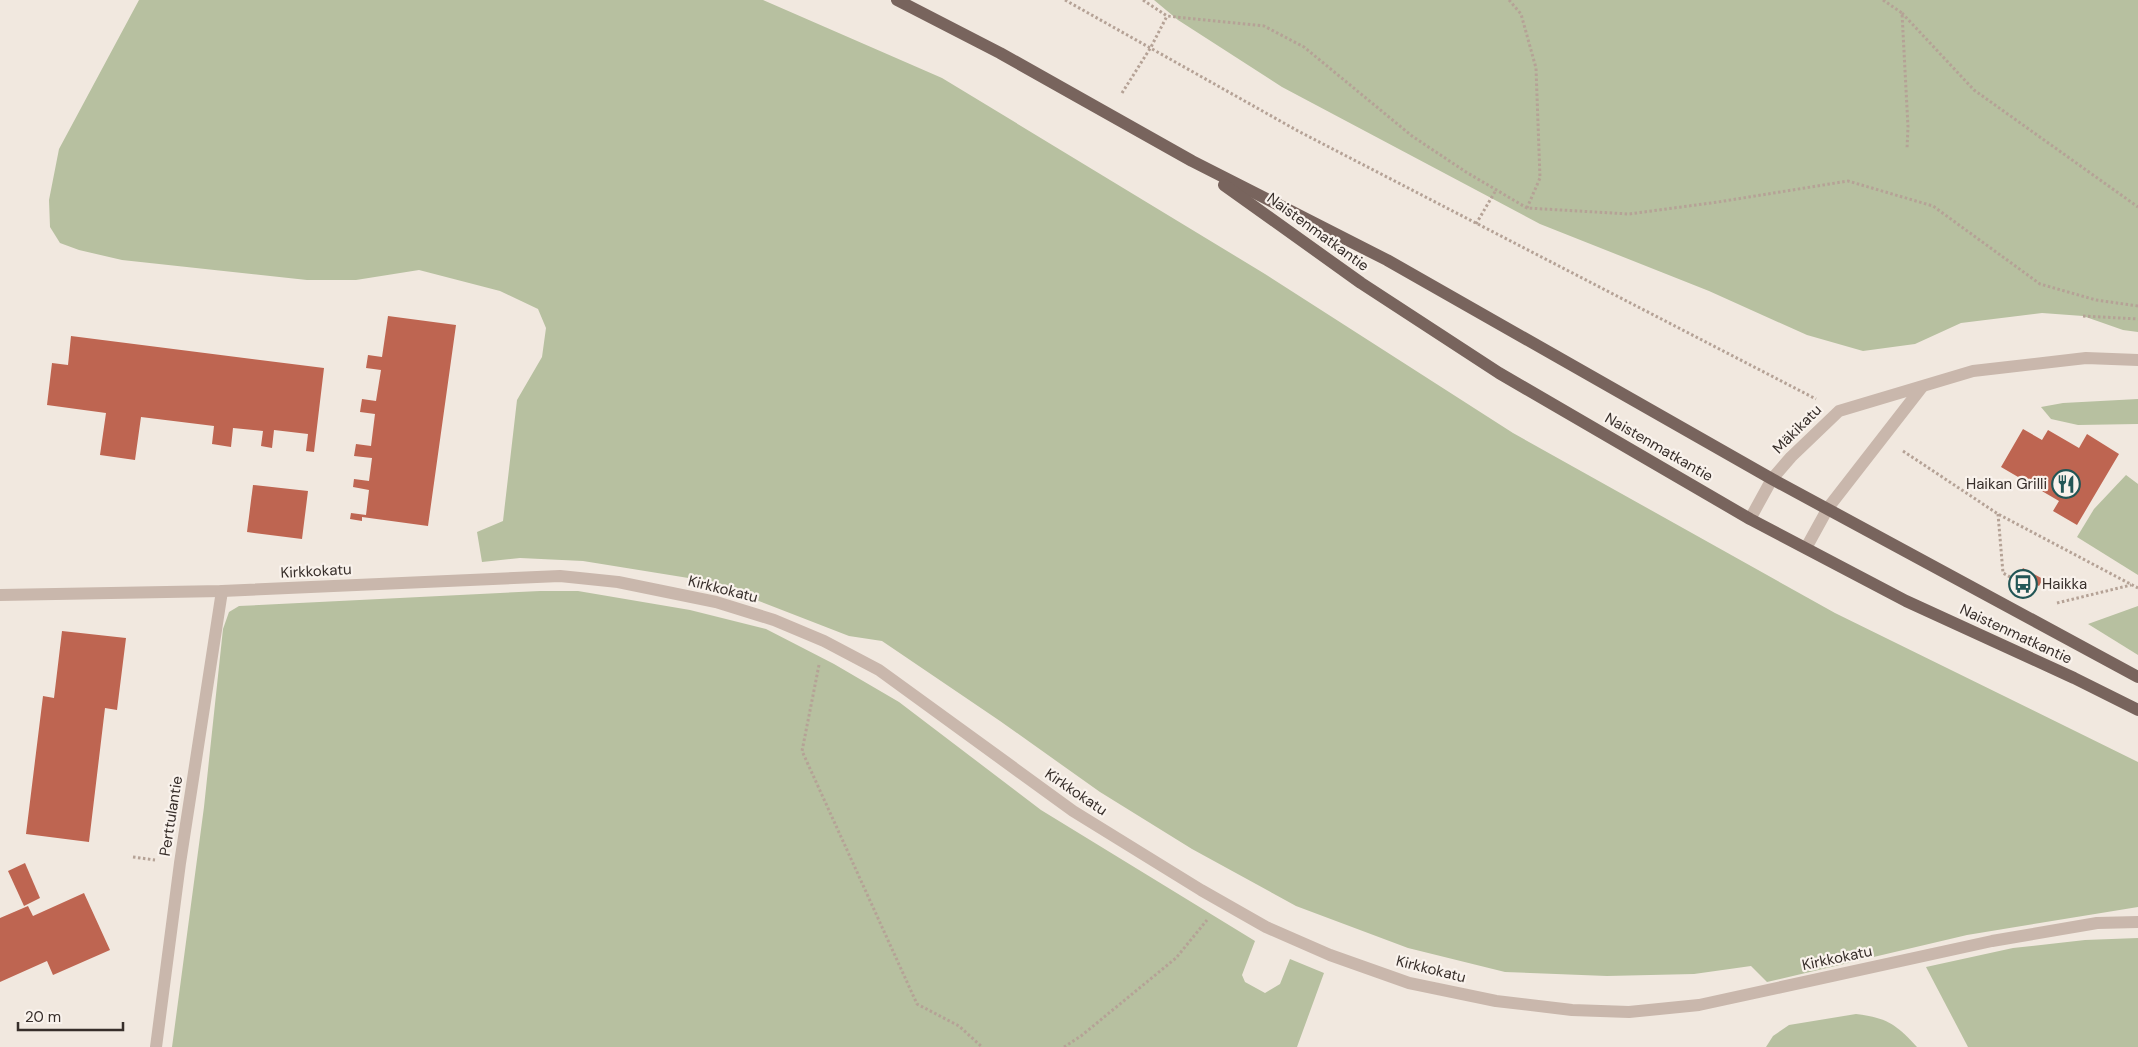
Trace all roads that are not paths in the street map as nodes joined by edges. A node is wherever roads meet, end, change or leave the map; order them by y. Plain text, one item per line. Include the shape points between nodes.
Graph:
1 (897, 0) edge
2 (1192, 161) junction
3 (2138, 360) edge
4 (1922, 387) junction
5 (1772, 479) junction
6 (1828, 508) junction
7 (1750, 519) junction
8 (1806, 548) junction
9 (222, 591) junction
10 (0, 595) edge
11 (2138, 678) edge
12 (2138, 710) edge
13 (2138, 922) edge
14 (156, 1047) edge

1 - 2 main road, Naistenmatkantie via 1000,53
2 - 5 main road, Naistenmatkantie via 1387,260
2 - 7 main road, Naistenmatkantie via 1361,283 1499,373
3 - 4 street, Mäkikatu via 2086,358 1973,371
4 - 5 street, Mäkikatu via 1839,411
4 - 6 street
5 - 6 main road, Naistenmatkantie
5 - 7 street, Mäkikatu
6 - 8 street
6 - 11 main road, Naistenmatkantie
7 - 8 main road, Naistenmatkantie
8 - 12 main road, Naistenmatkantie via 1906,601
9 - 10 street, Kirkkokatu
9 - 13 street, Kirkkokatu via 560,576 618,582 716,602 774,620 824,641 879,670 1073,811 1266,926 1330,955 1409,983 1506,1002 1572,1010 1629,1012 1699,1005 1992,941 2097,923
9 - 14 street, Perttulantie via 180,863

